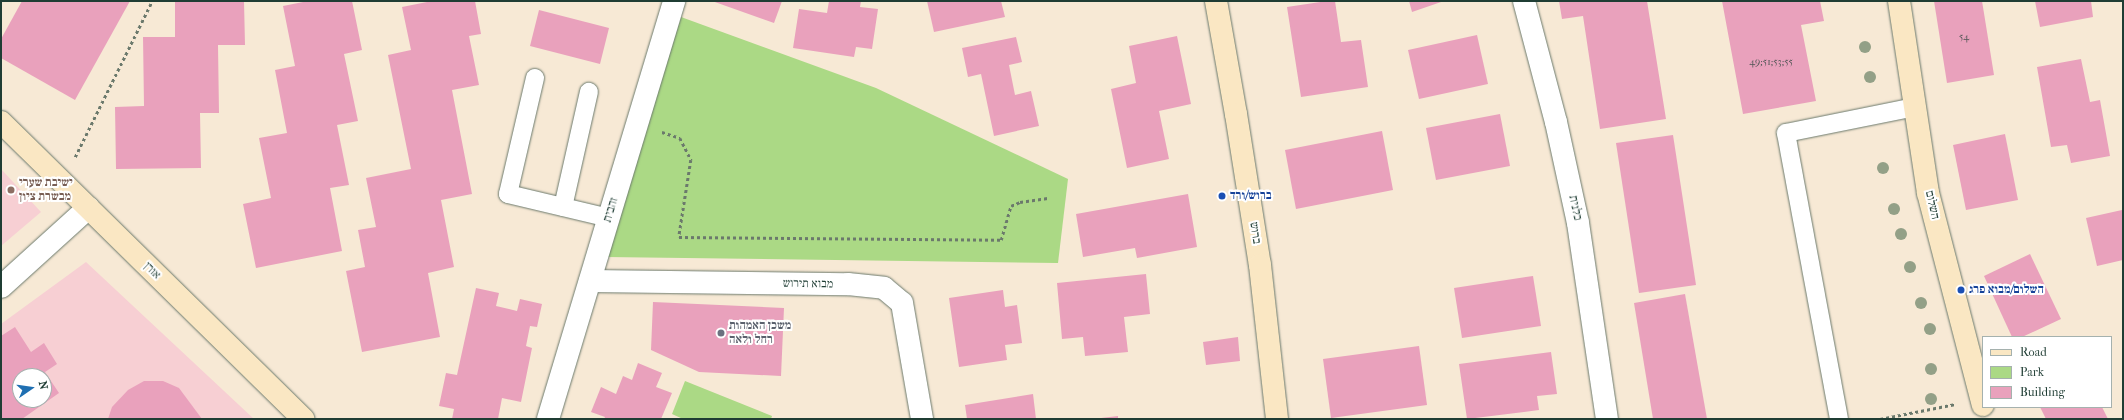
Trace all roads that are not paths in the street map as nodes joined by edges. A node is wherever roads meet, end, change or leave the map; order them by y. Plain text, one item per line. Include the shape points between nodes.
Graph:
1 (674, 1) edge
2 (1216, 1) edge
3 (1524, 1) edge
4 (1899, 1) edge
5 (535, 78) dead end
6 (589, 92) dead end
7 (1915, 107) junction
8 (1, 122) edge
9 (563, 207) junction
10 (88, 208) junction
11 (608, 218) junction
12 (590, 281) junction
13 (1, 287) edge
14 (1982, 400) edge
15 (1985, 408) edge
16 (303, 419) edge
17 (548, 419) edge
18 (922, 419) edge
19 (1277, 419) edge
20 (1608, 419) edge
21 (1839, 419) edge
22 (1989, 419) edge

1 - 11 street, זהבית
2 - 19 street, ברוש via 1260,265
3 - 20 street, כלנית via 1556,122 1578,223
4 - 7 street, השלום
5 - 9 lane via 508,194
6 - 9 lane
7 - 14 street, השלום via 1928,193
7 - 21 lane via 1786,133
8 - 10 street, אורן
9 - 11 lane
10 - 13 street
10 - 16 street, אורן
11 - 12 street, זהבית
12 - 17 street, זהבית
12 - 18 street, מבוא תירוש via 848,284 884,288 902,303
15 - 22 street, השלום

